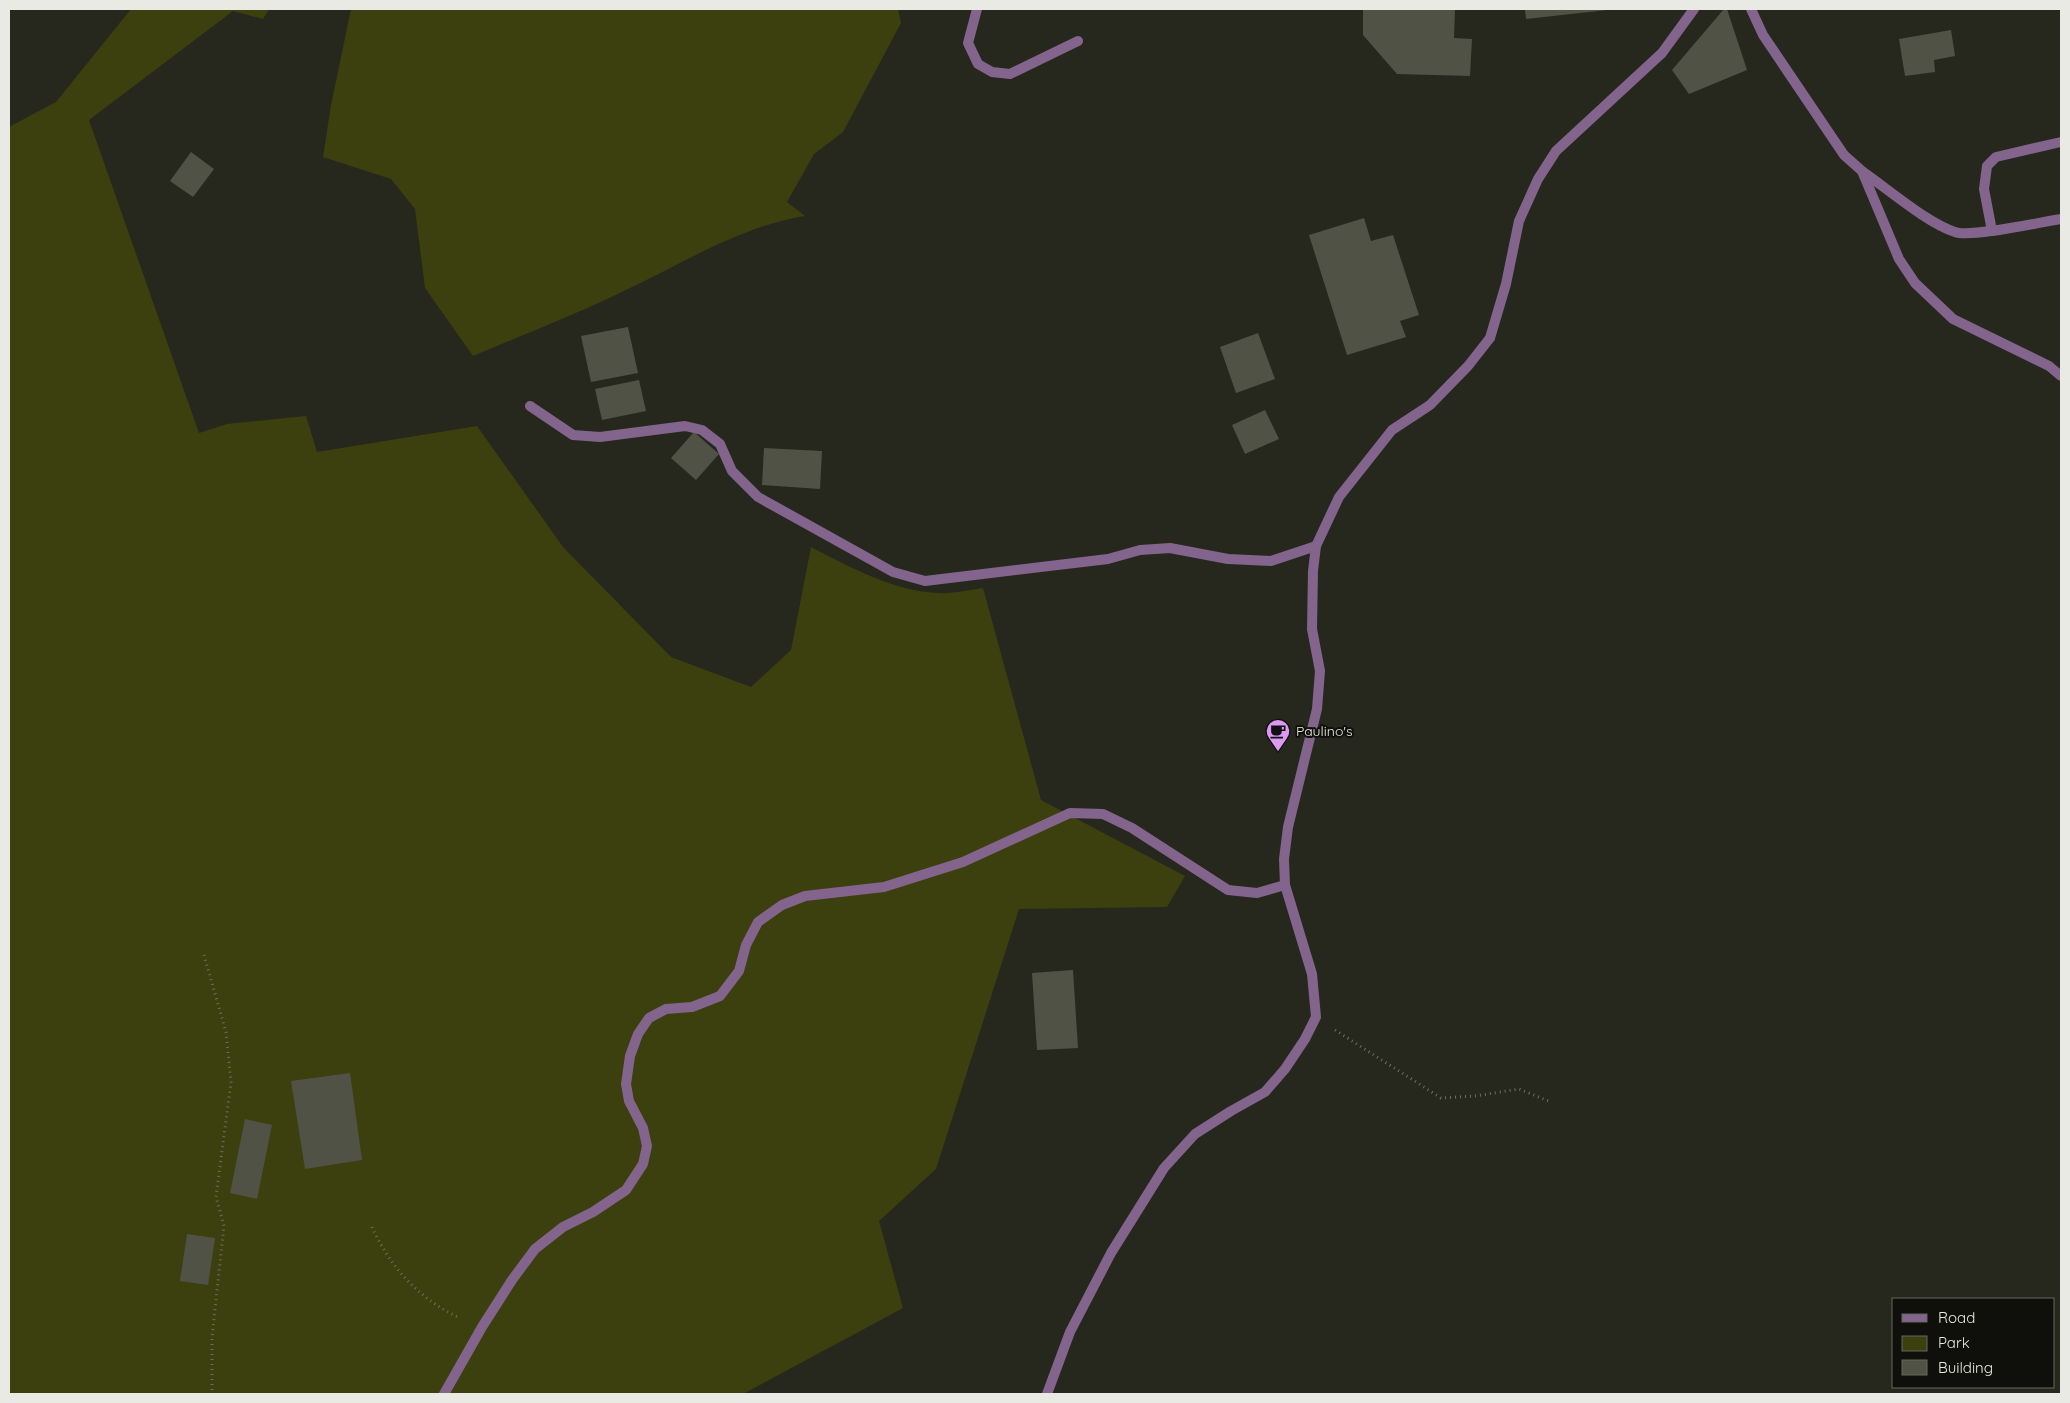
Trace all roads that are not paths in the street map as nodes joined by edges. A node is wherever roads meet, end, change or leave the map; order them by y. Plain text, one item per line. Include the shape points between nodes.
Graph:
1 (976, 9) edge
2 (1694, 9) edge
3 (1751, 9) edge
4 (1078, 41) dead end
5 (2061, 142) edge
6 (1862, 171) junction
7 (2061, 218) edge
8 (1992, 231) junction
9 (2061, 376) edge
10 (530, 406) dead end
11 (1316, 546) junction
12 (1285, 885) junction
13 (444, 1394) edge
14 (1047, 1394) edge

1 - 4 street via 968,43 978,64 992,72 1010,74
2 - 11 street via 1662,53 1556,151 1538,179 1519,222 1490,338 1430,405 1392,430 1339,497
3 - 6 street via 1763,35 1844,155
5 - 8 street via 1996,157 1988,166 1984,189
6 - 8 street via 1930,219 1957,233
6 - 9 street via 1899,259 1915,283 1954,319 2050,366
7 - 8 street
10 - 11 street via 573,435 600,437 684,426 702,430 720,444 732,471 758,497 894,572 925,581 1108,559 1140,550 1170,548 1228,560 1271,561
11 - 12 street via 1312,629 1320,671 1317,709 1288,827
12 - 13 street via 1257,893 1228,890 1132,828 1103,814 1070,813 963,862 884,887 805,896 782,905 758,922 746,945 740,971 720,996 692,1007 666,1010 649,1018 638,1034 630,1056 626,1084 629,1101 643,1128 647,1146 643,1164 626,1190 535,1249 482,1327
12 - 14 street via 1312,974 1316,1018 1285,1069 1265,1092 1196,1134 1164,1168 1111,1253 1074,1324

